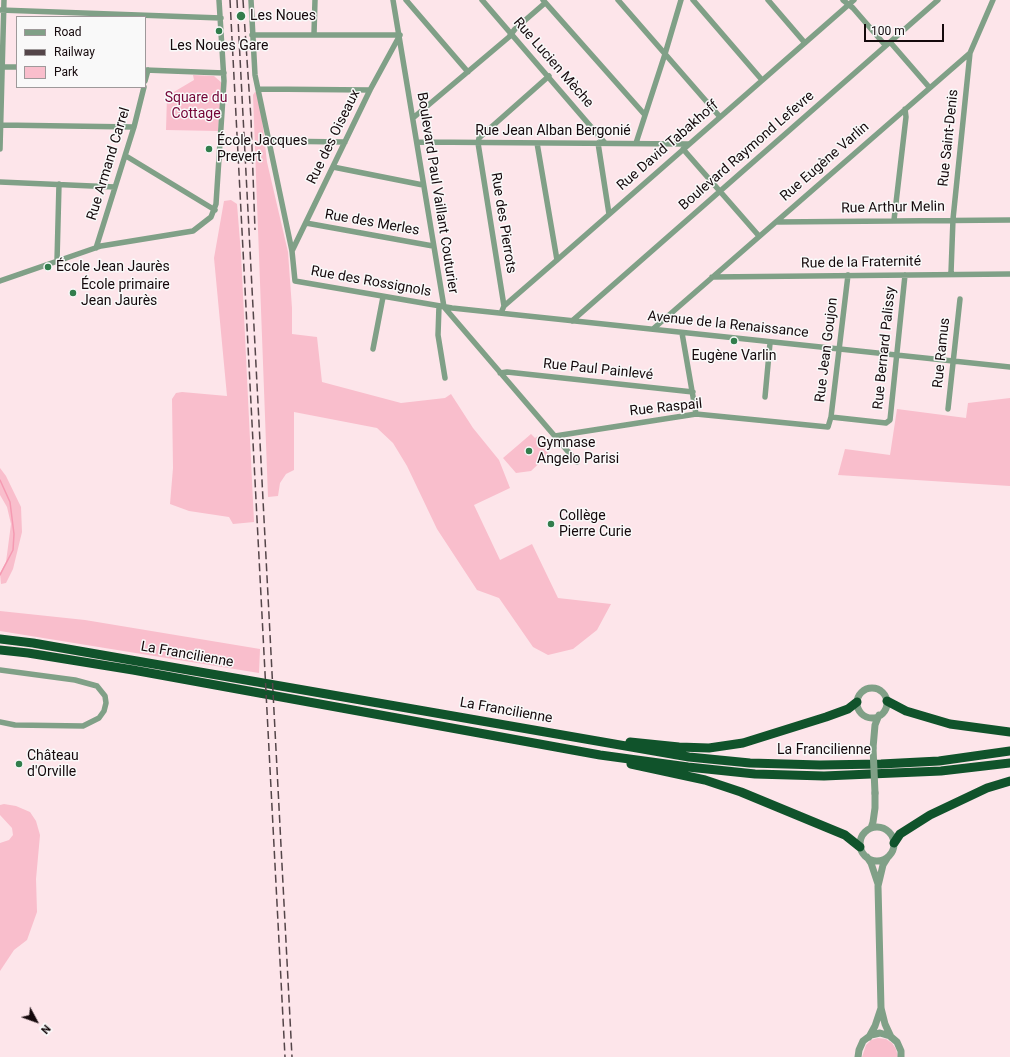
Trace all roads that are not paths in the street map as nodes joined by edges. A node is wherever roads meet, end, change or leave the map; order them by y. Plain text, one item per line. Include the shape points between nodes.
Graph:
1 (4, 0) edge
2 (219, 0) edge
3 (251, 0) edge
4 (315, 0) edge
5 (393, 0) edge
6 (406, 0) edge
7 (482, 0) edge
8 (618, 0) edge
9 (681, 0) edge
10 (693, 0) edge
11 (768, 0) edge
12 (843, 0) edge
13 (854, 0) edge
14 (938, 0) edge
15 (993, 0) edge
16 (544, 1) edge
17 (849, 5) junction
18 (2, 10) edge
19 (221, 18) junction
20 (511, 33) junction
21 (314, 34) junction
22 (252, 35) junction
23 (400, 35) junction
24 (805, 43) junction
25 (888, 44) junction
26 (970, 53) junction
27 (665, 54) junction
28 (1, 67) edge
29 (16, 67) edge
30 (146, 70) edge
31 (468, 72) junction
32 (224, 73) junction
33 (549, 76) junction
34 (762, 80) junction
35 (929, 87) junction
36 (144, 88) edge
37 (259, 90) junction
38 (370, 90) junction
39 (905, 109) junction
40 (645, 115) junction
41 (720, 117) junction
42 (413, 118) junction
43 (0, 125) edge
44 (134, 127) junction
45 (270, 141) junction
46 (345, 142) junction
47 (417, 142) junction
48 (478, 143) junction
49 (537, 143) junction
50 (598, 143) junction
51 (605, 143) junction
52 (636, 143) junction
53 (688, 144) junction
54 (0, 149) edge
55 (683, 149) junction
56 (126, 156) junction
57 (333, 167) junction
58 (0, 182) edge
59 (59, 184) junction
60 (423, 184) junction
61 (115, 187) junction
62 (721, 191) junction
63 (215, 210) junction
64 (609, 214) junction
65 (953, 219) junction
66 (894, 220) junction
67 (1010, 220) edge
68 (776, 222) junction
69 (306, 223) junction
70 (759, 236) junction
71 (433, 246) junction
72 (96, 248) junction
73 (292, 251) junction
74 (557, 260) junction
75 (57, 261) junction
76 (951, 273) junction
77 (1010, 274) edge
78 (848, 275) junction
79 (905, 275) junction
80 (712, 277) junction
81 (0, 281) edge
82 (383, 296) junction
83 (960, 299) dead end
84 (504, 306) junction
85 (442, 307) junction
86 (501, 313) junction
87 (572, 320) junction
88 (653, 329) junction
89 (682, 333) junction
90 (770, 343) junction
91 (373, 348) dead end
92 (838, 350) junction
93 (897, 356) junction
94 (952, 362) junction
95 (1010, 367) edge
96 (500, 373) junction
97 (445, 378) dead end
98 (693, 392) junction
99 (765, 397) dead end
100 (948, 409) dead end
101 (696, 414) junction
102 (831, 417) junction
103 (828, 427) joint
104 (555, 436) junction
105 (577, 462) dead end
106 (0, 639) edge
107 (0, 650) edge
108 (0, 670) edge
109 (887, 701) junction
110 (857, 702) junction
111 (879, 715) junction
112 (868, 717) junction
113 (0, 722) edge
114 (1010, 732) edge
115 (568, 736) junction
116 (873, 748) junction
117 (1010, 751) edge
118 (600, 755) junction
119 (1010, 763) edge
120 (1010, 781) edge
121 (875, 793) junction
122 (881, 827) junction
123 (870, 828) junction
124 (894, 843) junction
125 (860, 847) junction
126 (866, 856) junction
127 (888, 857) junction
128 (878, 886) junction
129 (881, 1008) junction
130 (869, 1037) junction
131 (891, 1037) junction
132 (858, 1054) edge
133 (852, 1057) edge
134 (901, 1057) edge

1 - 18 street
2 - 19 street
3 - 22 street
4 - 21 street
5 - 23 street, Boulevard Paul Vaillant Couturier
6 - 31 street
7 - 20 street, Rue Lucien Mèche
8 - 27 street
9 - 27 street
10 - 34 street
11 - 24 street
12 - 17 street
13 - 17 street, Rue David Tabakhoff
14 - 25 street, Boulevard Raymond Lefevre
15 - 26 street, Rue Eugène Varlin
16 - 20 street
16 - 40 street
17 - 24 street, Rue David Tabakhoff
17 - 25 street
18 - 19 street
18 - 28 street
19 - 32 street
20 - 31 street
20 - 33 street, Rue Lucien Mèche
21 - 22 street
21 - 23 street
22 - 37 street via 255,75
23 - 38 street, Rue des Oiseaux
23 - 42 street, Boulevard Paul Vaillant Couturier
24 - 34 street, Rue David Tabakhoff
25 - 35 street
25 - 62 street, Boulevard Raymond Lefevre
26 - 35 street, Rue Eugène Varlin
26 - 65 street, Rue Saint-Denis
27 - 40 street
27 - 41 street
28 - 29 street
28 - 43 street
30 - 32 street
31 - 42 street
32 - 63 street
33 - 48 street via 479,138
33 - 51 street, Rue Lucien Mèche
34 - 41 street, Rue David Tabakhoff
35 - 39 street, Rue Eugène Varlin
36 - 44 street, Rue Armand Carrel
37 - 38 street
37 - 45 street
38 - 46 street, Rue des Oiseaux
39 - 66 street
39 - 68 street, Rue Eugène Varlin
40 - 52 street
41 - 53 street, Rue David Tabakhoff
42 - 47 street, Boulevard Paul Vaillant Couturier
43 - 44 street
43 - 54 street
44 - 56 street, Rue Armand Carrel
45 - 46 street
45 - 73 street
46 - 57 street, Rue des Oiseaux
47 - 48 street, Rue Jean Alban Bergonié
47 - 60 street, Boulevard Paul Vaillant Couturier
48 - 49 street, Rue Jean Alban Bergonié
48 - 84 street, Rue des Pierrots
49 - 50 street, Rue Jean Alban Bergonié
49 - 74 street
50 - 51 street, Rue Jean Alban Bergonié
50 - 64 street
51 - 52 street, Rue Jean Alban Bergonié
52 - 53 street, Rue Jean Alban Bergonié
53 - 55 street, Rue David Tabakhoff
55 - 62 street
55 - 64 street, Rue David Tabakhoff
56 - 61 street, Rue Armand Carrel
56 - 63 street
57 - 60 street
57 - 69 street, Rue des Oiseaux
58 - 59 street
59 - 61 street
59 - 75 street
60 - 71 street, Boulevard Paul Vaillant Couturier
61 - 72 street, Rue Armand Carrel
62 - 70 street
62 - 87 street, Boulevard Raymond Lefevre
63 - 72 street via 206,222 193,231
64 - 74 street, Rue David Tabakhoff
65 - 66 street, Rue Arthur Melin
65 - 67 street, Rue Arthur Melin
65 - 76 street, Rue Saint-Denis
66 - 68 street, Rue Arthur Melin
68 - 70 street, Rue Eugène Varlin
69 - 71 street, Rue des Merles
69 - 73 street, Rue des Oiseaux
70 - 80 street, Rue Eugène Varlin
71 - 85 street, Boulevard Paul Vaillant Couturier
72 - 75 street
73 - 82 street, Rue des Rossignols via 295,281
74 - 84 street, Rue David Tabakhoff
75 - 81 street
76 - 77 street, Rue de la Fraternité
76 - 79 street, Rue de la Fraternité
78 - 79 street, Rue de la Fraternité
78 - 80 street, Rue de la Fraternité
78 - 92 street, Rue Jean Goujon
79 - 93 street, Rue Bernard Palissy
80 - 88 street, Rue Eugène Varlin
82 - 85 street, Rue des Rossignols
82 - 91 street
83 - 94 street, Rue Ramus
84 - 86 street, Rue David Tabakhoff
85 - 86 street, Avenue de la Renaissance
85 - 96 street, Boulevard Paul Vaillant Couturier
85 - 97 street via 438,335
86 - 87 street, Avenue de la Renaissance
87 - 88 street, Avenue de la Renaissance
88 - 89 street, Avenue de la Renaissance
89 - 90 street, Avenue de la Renaissance
89 - 98 street
90 - 92 street, Avenue de la Renaissance
90 - 99 street
92 - 93 street, Avenue de la Renaissance
92 - 102 street, Rue Jean Goujon
93 - 94 street, Avenue de la Renaissance
93 - 102 street, Rue Bernard Palissy via 892,409 888,423
94 - 95 street, Avenue de la Renaissance
94 - 100 street, Rue Ramus
96 - 98 street, Rue Paul Painlevé
96 - 104 street, Boulevard Paul Vaillant Couturier
98 - 101 street
101 - 103 street, Rue Raspail
101 - 104 street, Rue Raspail
102 - 103 street, Rue Jean Goujon
104 - 105 street, Boulevard Paul Vaillant Couturier
106 - 115 highway, La Francilienne
107 - 118 highway, La Francilienne via 133,670
108 - 113 street via 75,680 97,686 105,696 106,703 99,718 83,726 14,725
109 - 110 street via 882,692 873,688 860,693
109 - 111 street via 884,711
109 - 114 highway via 906,711 950,724
110 - 112 street via 860,711
110 - 115 highway via 848,709 776,733 742,743 709,748 647,744 583,735
111 - 112 street
111 - 116 street via 875,725
112 - 116 street via 873,733
115 - 117 highway, La Francilienne via 689,757 750,763 880,764 939,761
116 - 121 street, bridge
118 - 119 highway, La Francilienne via 755,774 941,771
118 - 125 highway via 603,758 721,785 825,826 845,835
120 - 124 highway via 987,788 930,816 900,834
121 - 122 street
121 - 123 street via 875,808
122 - 123 street
122 - 124 street via 890,833
123 - 125 street via 862,835
124 - 127 street
125 - 126 street
126 - 127 street via 877,860
126 - 128 street via 871,863
127 - 128 street via 883,865
128 - 129 street
129 - 130 street
129 - 131 street
130 - 131 street via 880,1034
130 - 132 street via 863,1041
131 - 134 street via 900,1046
132 - 133 street

